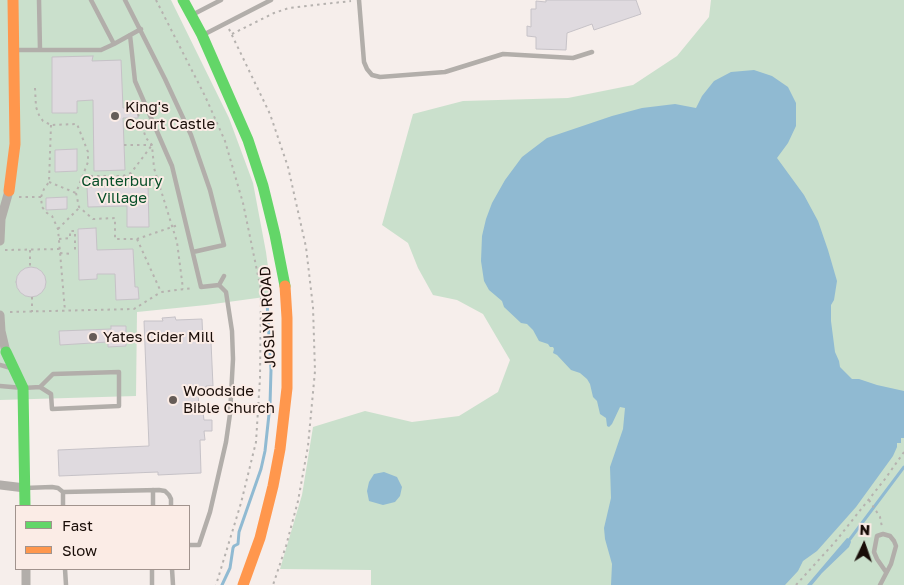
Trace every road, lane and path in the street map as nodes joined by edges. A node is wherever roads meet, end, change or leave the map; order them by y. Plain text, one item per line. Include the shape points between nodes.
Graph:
1 (13, 0) edge
2 (39, 0) edge
3 (91, 0) edge
4 (125, 0) edge
5 (183, 0) edge
6 (221, 0) edge
7 (271, 0) edge
8 (352, 0) edge
9 (359, 0) edge
10 (191, 15) junction
11 (141, 29) junction
12 (232, 34) dead end
13 (130, 35) junction
14 (202, 35) junction
15 (114, 44) junction
16 (14, 50) junction
17 (40, 50) junction
18 (592, 52) dead end
19 (35, 88) dead end
20 (138, 114) dead end
21 (51, 125) junction
22 (124, 145) dead end
23 (152, 145) junction
24 (163, 145) junction
25 (83, 176) junction
26 (49, 182) junction
27 (5, 194) edge
28 (76, 194) junction
29 (41, 197) junction
30 (80, 207) junction
31 (186, 223) junction
32 (173, 227) junction
33 (58, 229) junction
34 (59, 239) junction
35 (137, 239) junction
36 (0, 240) edge
37 (60, 249) junction
38 (0, 250) edge
39 (30, 250) junction
40 (75, 250) dead end
41 (193, 252) junction
42 (60, 253) junction
43 (71, 254) dead end
44 (30, 266) dead end
45 (224, 276) dead end
46 (219, 285) junction
47 (201, 287) junction
48 (182, 289) junction
49 (161, 292) junction
50 (32, 296) dead end
51 (65, 311) junction
52 (32, 312) junction
53 (4, 314) edge
54 (6, 352) joint
55 (0, 365) edge
56 (14, 370) junction
57 (0, 386) edge
58 (40, 387) junction
59 (22, 388) junction
60 (904, 452) edge
61 (0, 485) edge
62 (25, 488) junction
63 (153, 490) junction
64 (63, 492) junction
65 (868, 500) junction
66 (25, 505) edge
67 (63, 505) edge
68 (153, 505) edge
69 (171, 505) edge
70 (883, 534) junction
71 (190, 545) edge
72 (26, 570) edge
73 (65, 570) edge
74 (152, 570) edge
75 (172, 570) edge
76 (886, 572) junction
77 (26, 585) edge
78 (66, 585) edge
79 (152, 585) edge
80 (173, 585) edge
81 (243, 585) edge
82 (796, 585) edge
83 (880, 585) edge

1 - 16 street
2 - 17 lane
3 - 15 lane
4 - 11 lane
5 - 10 street, JOSLYN ROAD
6 - 10 lane
7 - 14 lane
8 - 12 path via 289,8
9 - 18 lane via 364,62 372,74 380,77 444,72 503,54 573,58
10 - 14 street, JOSLYN ROAD
11 - 13 lane
11 - 41 lane via 201,162 224,245
13 - 15 lane
13 - 24 lane via 135,81
14 - 81 street, JOSLYN ROAD via 248,140 263,186 285,288 287,388 280,449 260,538
15 - 17 lane via 101,50
16 - 17 lane
16 - 27 street via 15,144
19 - 21 path via 39,115
20 - 23 path via 146,138
21 - 25 path via 77,124 88,152
21 - 26 path
22 - 23 path
23 - 24 path
23 - 25 path via 131,173
23 - 32 path via 154,168
24 - 31 lane via 172,166
25 - 28 path
26 - 28 path
26 - 29 path
27 - 29 path
27 - 36 street
28 - 30 path
29 - 33 path via 42,206
30 - 33 path
30 - 35 path via 93,219 115,218 115,239
31 - 32 path
31 - 41 lane
32 - 35 path
32 - 48 path
33 - 34 path
34 - 37 path
34 - 40 path via 70,238 70,231 75,231
35 - 49 path
37 - 39 path
37 - 42 path
38 - 39 path
39 - 44 path
41 - 47 lane
42 - 43 path
42 - 51 path
45 - 46 lane
46 - 47 lane
46 - 71 lane via 226,292 232,331 230,414 210,512 199,545
47 - 48 path
48 - 49 path
49 - 51 path via 134,309
50 - 52 path
51 - 52 path
52 - 53 path
53 - 54 street via 1,332
54 - 56 street
55 - 56 lane
56 - 59 street
57 - 59 lane
58 - 58 lane via 53,374 119,372 119,406 52,409 51,394
58 - 59 lane
59 - 62 street
60 - 65 path
61 - 62 street
62 - 64 lane via 52,487
62 - 66 street
63 - 64 lane
63 - 68 lane
63 - 69 lane via 165,491
64 - 67 lane
65 - 70 path via 880,517
65 - 82 path
70 - 76 lane via 877,536 874,552
70 - 76 lane via 890,536 896,546
72 - 77 street
73 - 78 lane
74 - 79 lane
75 - 80 lane
76 - 83 lane

